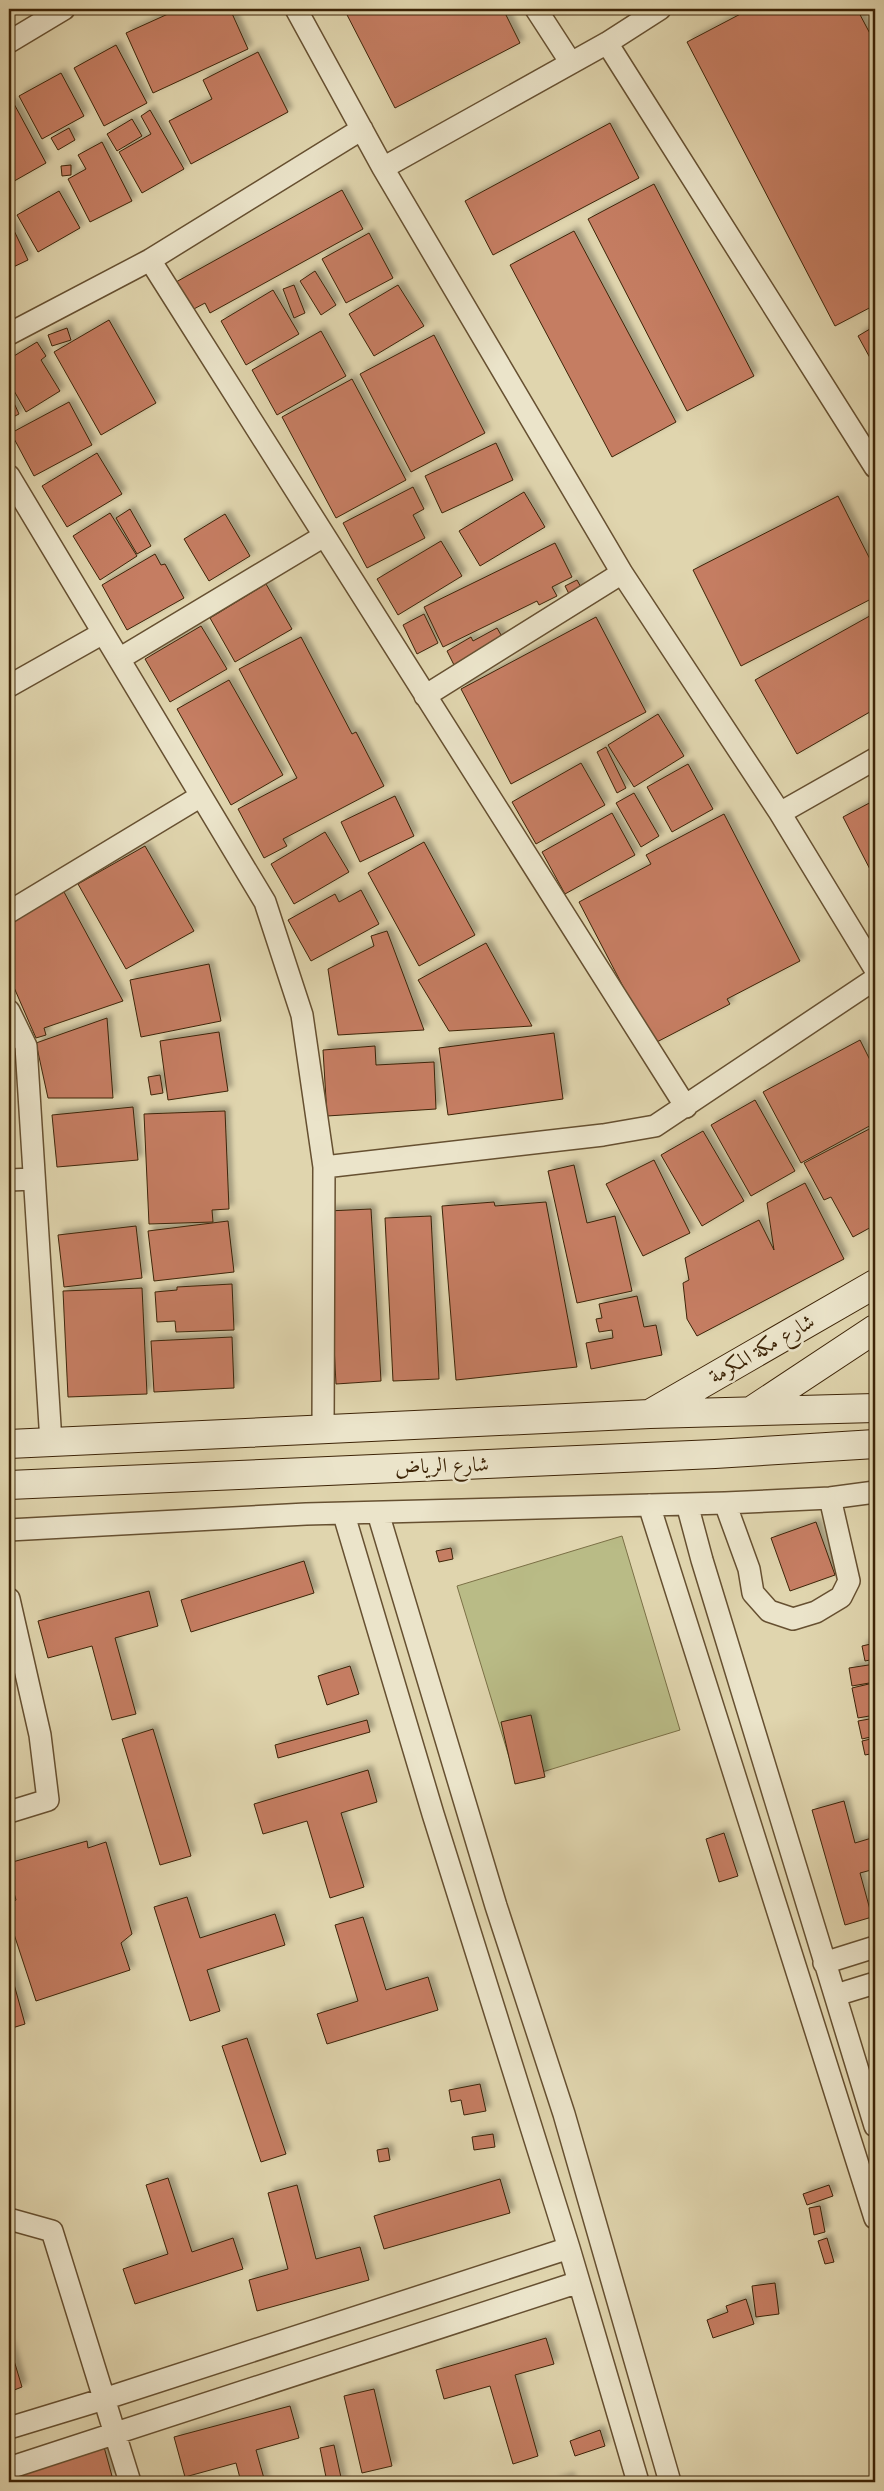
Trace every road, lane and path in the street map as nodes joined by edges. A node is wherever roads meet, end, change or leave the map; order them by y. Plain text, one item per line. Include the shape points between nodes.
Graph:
1 (64, 9) edge
2 (296, 9) edge
3 (536, 9) edge
4 (660, 9) edge
5 (9, 42) edge
6 (607, 43) junction
7 (571, 62) junction
8 (362, 129) junction
9 (383, 168) junction
10 (150, 260) junction
11 (9, 334) edge
12 (875, 467) edge
13 (9, 476) edge
14 (16, 504) edge
15 (324, 536) junction
16 (622, 573) junction
17 (104, 633) junction
18 (119, 660) junction
19 (9, 686) edge
20 (425, 696) junction
21 (875, 759) edge
22 (201, 796) junction
23 (780, 813) junction
24 (9, 912) edge
25 (875, 969) edge
26 (875, 979) edge
27 (9, 1011) edge
28 (686, 1107) junction
29 (324, 1167) junction
30 (34, 1179) junction
31 (9, 1180) edge
32 (875, 1284) edge
33 (875, 1329) edge
34 (820, 1365) junction
35 (875, 1408) edge
36 (842, 1409) junction
37 (751, 1411) junction
38 (650, 1414) junction
39 (323, 1429) junction
40 (51, 1442) junction
41 (9, 1444) edge
42 (875, 1444) edge
43 (9, 1485) edge
44 (875, 1492) edge
45 (830, 1498) junction
46 (725, 1503) junction
47 (687, 1504) junction
48 (649, 1505) junction
49 (378, 1513) junction
50 (344, 1515) junction
51 (9, 1530) edge
52 (9, 1599) edge
53 (9, 1812) edge
54 (875, 1947) edge
55 (824, 1963) junction
56 (875, 1983) edge
57 (836, 1995) junction
58 (875, 2126) edge
59 (875, 2218) edge
60 (9, 2219) edge
61 (569, 2248) junction
62 (579, 2282) junction
63 (104, 2399) junction
64 (9, 2428) edge
65 (116, 2434) junction
66 (9, 2468) edge
67 (130, 2482) edge
68 (638, 2482) edge
69 (670, 2482) edge

1 - 5 street
2 - 8 street
3 - 7 street
4 - 6 street
6 - 7 street
6 - 12 street
7 - 9 street
8 - 9 street
8 - 10 street
9 - 16 street
10 - 11 street
10 - 15 street
13 - 14 street
14 - 17 street
15 - 18 street
15 - 20 street
16 - 20 street
16 - 23 street
17 - 18 street
17 - 19 street
18 - 22 street
20 - 28 street
21 - 23 street
22 - 24 street
22 - 29 street via 265,902 302,1014
23 - 25 street
26 - 28 street
27 - 30 street via 26,1046
28 - 29 street via 654,1126 603,1135
29 - 39 street
30 - 31 street
30 - 40 street
32 - 38 main road, شارع مكة المكرمة
33 - 34 main road, شارع مكة المكرمة
34 - 36 main road via 825,1389 831,1400
34 - 37 main road, شارع مكة المكرمة
35 - 36 main road, شارع الرياض
36 - 37 main road, شارع الرياض
37 - 38 main road, شارع الرياض
38 - 39 main road, شارع الرياض
39 - 40 main road, شارع الرياض
40 - 41 main road, شارع الرياض
42 - 43 main road, شارع الرياض
44 - 45 street
45 - 46 street
45 - 46 street via 849,1581 841,1597 816,1612 793,1619 770,1611 753,1593 749,1569
46 - 47 street
47 - 48 street
47 - 55 street
48 - 49 street
48 - 59 street
49 - 50 street
49 - 69 street via 496,1906 564,2114
50 - 51 street via 306,1514
50 - 61 street via 433,1814
52 - 53 street via 40,1735 48,1800
54 - 55 street
55 - 57 street
56 - 57 street
57 - 58 street
60 - 63 street via 52,2231
61 - 62 street
61 - 63 street
62 - 65 street
62 - 68 street
63 - 64 street
63 - 65 street
65 - 66 street
65 - 67 street

